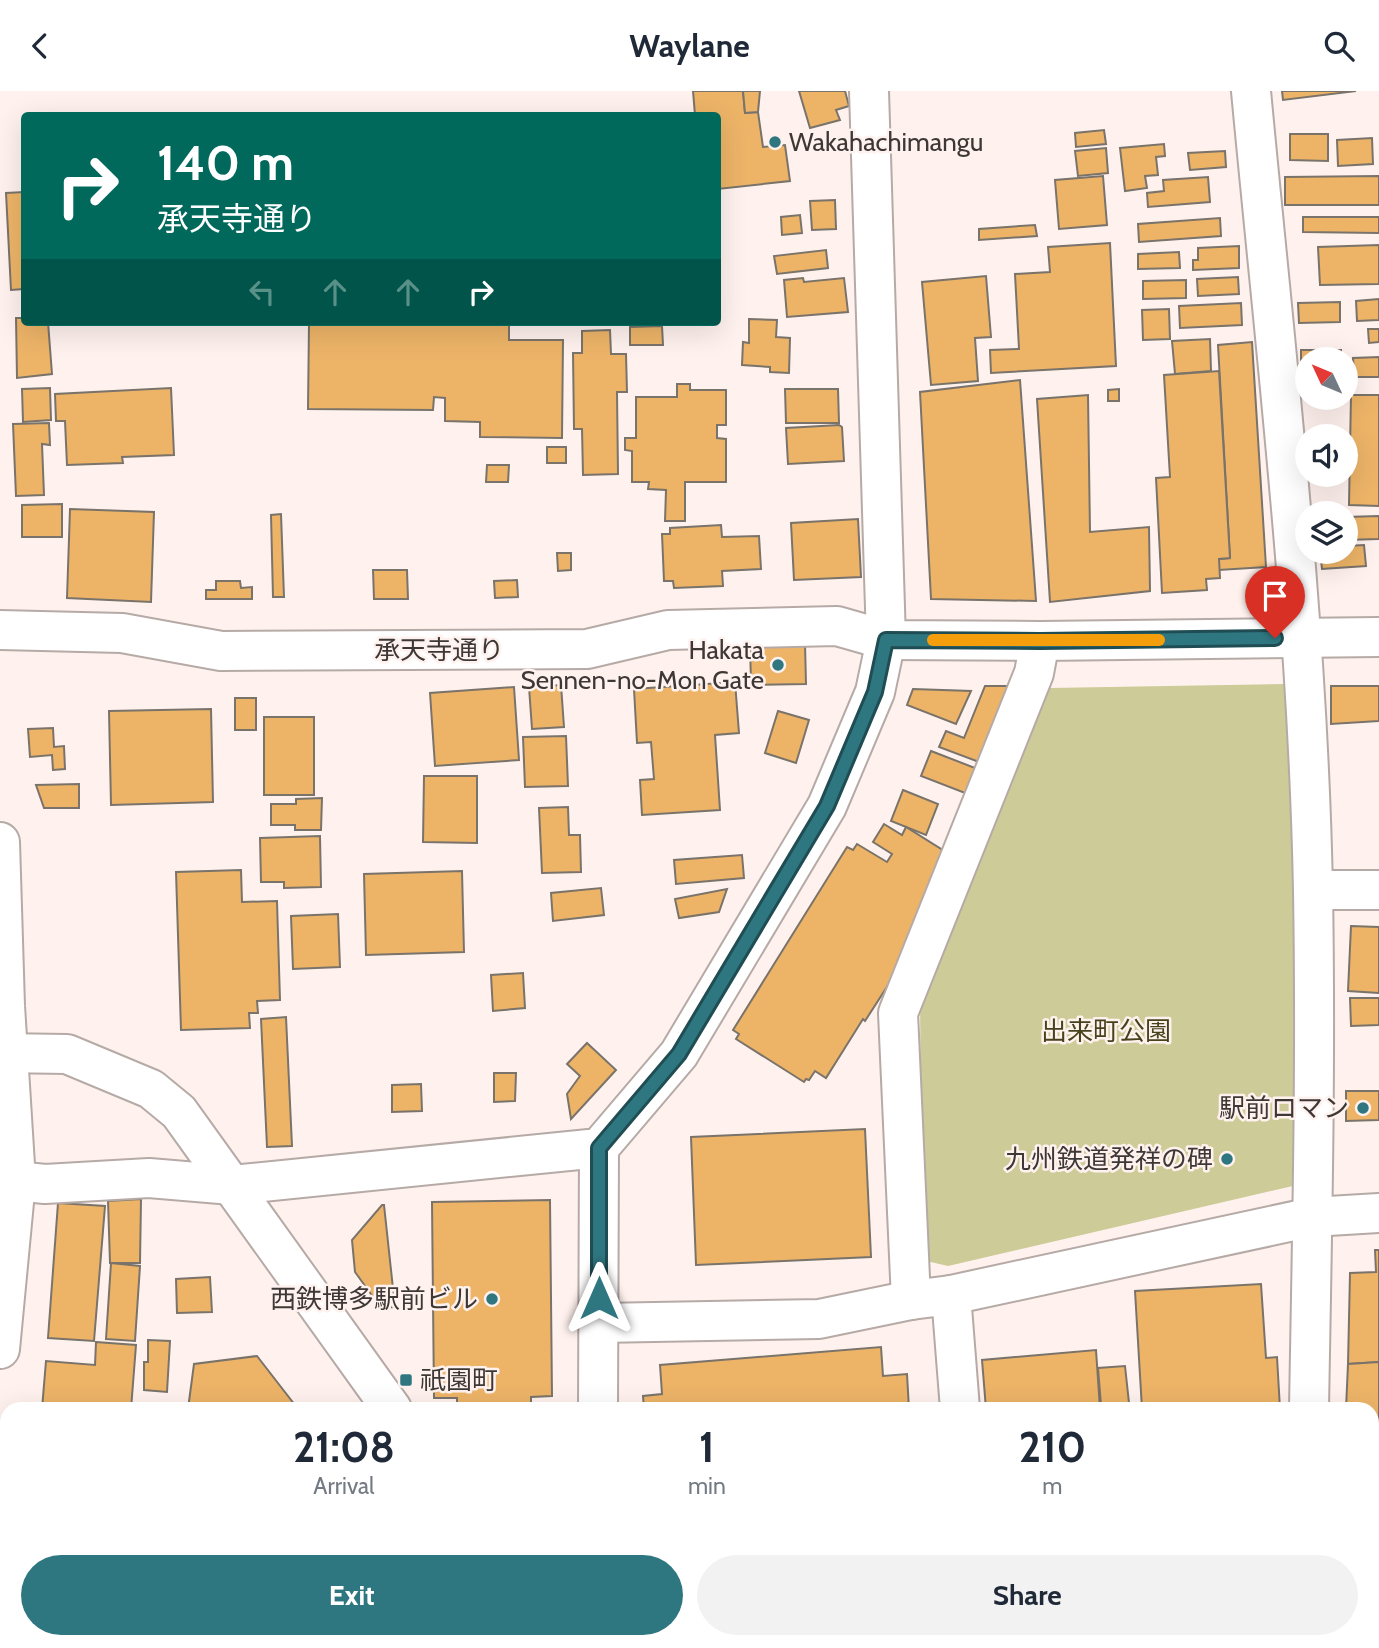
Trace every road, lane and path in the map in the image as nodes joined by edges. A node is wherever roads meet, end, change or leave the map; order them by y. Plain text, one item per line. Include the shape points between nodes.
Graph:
1 (869, 91) edge
2 (1251, 91) edge
3 (0, 630) edge
4 (1379, 637) edge
5 (1301, 638) junction
6 (886, 640) junction
7 (1040, 641) junction
8 (0, 842) edge
9 (1313, 890) junction
10 (1379, 890) edge
11 (4, 1053) edge
12 (599, 1148) junction
13 (16, 1181) junction
14 (232, 1185) junction
15 (1379, 1213) edge
16 (1312, 1217) junction
17 (951, 1295) junction
18 (911, 1300) junction
19 (599, 1323) junction
20 (0, 1349) edge
21 (387, 1402) edge
22 (598, 1402) edge
23 (959, 1402) edge
24 (1309, 1402) edge

1 - 6 main road
2 - 5 main road
3 - 6 main road, 承天寺通り via 122,633 221,651 587,649 668,629 824,626
4 - 5 main road, 承天寺通り
5 - 7 main road, 承天寺通り
5 - 9 main road
6 - 7 main road, 承天寺通り
6 - 12 main road via 875,692 827,806 679,1054
7 - 18 main road via 1034,673 898,1013
8 - 11 main road
9 - 10 main road
9 - 16 main road
11 - 13 main road
11 - 14 main road via 67,1054 150,1089 179,1112
12 - 14 main road
12 - 19 main road
13 - 14 main road via 45,1184 149,1178
13 - 20 main road
14 - 21 main road
15 - 16 main road
16 - 17 main road
16 - 24 main road
17 - 18 main road
17 - 23 main road
18 - 19 main road via 819,1319
19 - 22 main road

